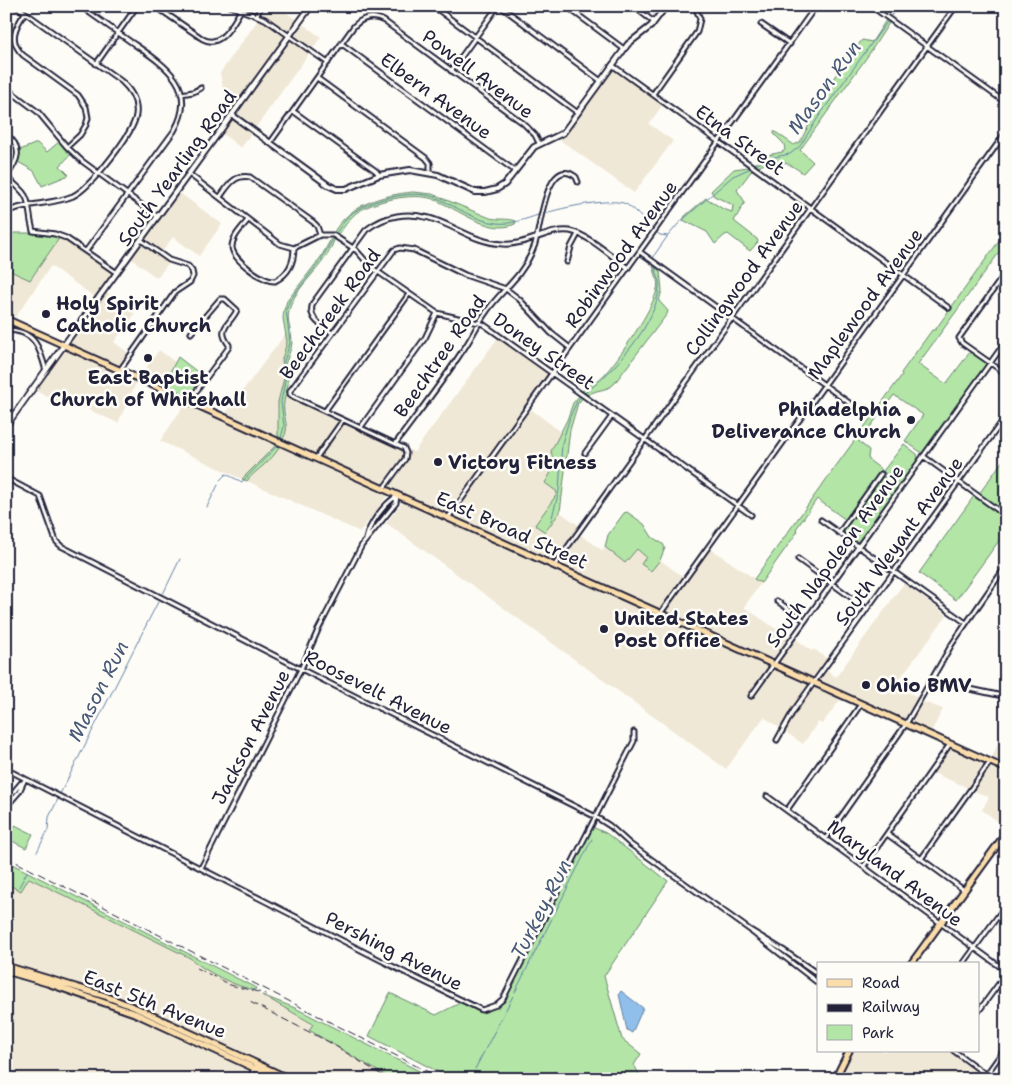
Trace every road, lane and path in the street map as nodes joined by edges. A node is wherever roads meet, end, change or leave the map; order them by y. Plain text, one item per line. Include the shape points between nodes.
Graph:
1 (16, 6) edge
2 (80, 6) edge
3 (137, 6) edge
4 (155, 6) edge
5 (230, 6) edge
6 (261, 6) edge
7 (311, 6) edge
8 (432, 6) edge
9 (499, 6) edge
10 (566, 6) edge
11 (632, 6) edge
12 (666, 6) edge
13 (696, 6) edge
14 (816, 6) edge
15 (871, 6) edge
16 (956, 6) edge
17 (241, 10) junction
18 (26, 13) junction
19 (257, 15) junction
20 (654, 22) junction
21 (761, 24) dead end
22 (118, 33) junction
23 (290, 35) junction
24 (475, 38) junction
25 (342, 44) junction
26 (790, 44) junction
27 (927, 46) junction
28 (624, 48) junction
29 (328, 63) junction
30 (96, 64) junction
31 (612, 64) junction
32 (451, 70) junction
33 (316, 78) junction
34 (601, 81) junction
35 (6, 88) edge
36 (200, 88) dead end
37 (181, 94) junction
38 (653, 94) junction
39 (1006, 103) edge
40 (293, 111) junction
41 (578, 113) junction
42 (232, 115) junction
43 (1006, 132) edge
44 (6, 134) edge
45 (270, 142) junction
46 (719, 142) junction
47 (539, 143) junction
48 (67, 147) junction
49 (515, 171) junction
50 (430, 173) junction
51 (99, 174) junction
52 (189, 174) junction
53 (378, 175) junction
54 (6, 177) edge
55 (578, 182) dead end
56 (127, 194) junction
57 (220, 198) junction
58 (30, 204) junction
59 (811, 208) junction
60 (6, 212) edge
61 (158, 217) junction
62 (248, 220) junction
63 (578, 234) junction
64 (320, 235) junction
65 (537, 238) junction
66 (141, 240) junction
67 (294, 248) junction
68 (352, 248) junction
69 (86, 251) junction
70 (640, 252) junction
71 (566, 262) dead end
72 (628, 268) junction
73 (377, 271) junction
74 (1006, 272) edge
75 (117, 273) junction
76 (903, 275) junction
77 (506, 288) junction
78 (409, 294) junction
79 (950, 308) dead end
80 (437, 313) junction
81 (732, 318) junction
82 (6, 319) edge
83 (479, 322) junction
84 (6, 330) edge
85 (332, 332) junction
86 (191, 333) dead end
87 (1006, 341) edge
88 (64, 345) junction
89 (570, 348) junction
90 (990, 363) junction
91 (120, 370) junction
92 (46, 371) junction
93 (552, 373) junction
94 (1006, 374) edge
95 (824, 385) junction
96 (190, 401) junction
97 (324, 411) junction
98 (866, 415) dead end
99 (612, 416) junction
100 (1006, 416) edge
101 (344, 420) junction
102 (7, 424) edge
103 (360, 428) junction
104 (645, 440) junction
105 (396, 444) junction
106 (585, 453) dead end
107 (923, 456) junction
108 (315, 458) junction
109 (882, 474) dead end
110 (6, 478) edge
111 (959, 482) junction
112 (383, 489) junction
113 (397, 495) junction
114 (737, 506) junction
115 (380, 514) junction
116 (751, 516) dead end
117 (1006, 516) edge
118 (386, 517) junction
119 (448, 518) junction
120 (821, 520) dead end
121 (369, 530) junction
122 (373, 533) junction
123 (840, 533) junction
124 (366, 539) junction
125 (858, 546) junction
126 (798, 559) dead end
127 (553, 566) junction
128 (1006, 566) edge
129 (894, 572) junction
130 (831, 583) junction
131 (777, 600) dead end
132 (867, 609) junction
133 (660, 614) junction
134 (804, 620) junction
135 (966, 623) junction
136 (773, 665) junction
137 (301, 669) junction
138 (929, 682) junction
139 (814, 683) junction
140 (1006, 695) edge
141 (751, 696) dead end
142 (862, 704) junction
143 (906, 724) junction
144 (634, 732) dead end
145 (777, 740) dead end
146 (950, 744) junction
147 (990, 762) junction
148 (1006, 768) edge
149 (6, 770) edge
150 (25, 779) junction
151 (767, 796) dead end
152 (6, 801) edge
153 (6, 808) edge
154 (787, 810) junction
155 (596, 818) junction
156 (1006, 831) edge
157 (886, 834) junction
158 (826, 838) junction
159 (921, 859) junction
160 (864, 866) junction
161 (201, 868) junction
162 (964, 890) junction
163 (1006, 905) edge
164 (941, 924) junction
165 (750, 930) junction
166 (974, 948) junction
167 (912, 962) edge
168 (964, 962) edge
169 (6, 966) edge
170 (6, 971) edge
171 (817, 973) edge
172 (1006, 973) edge
173 (817, 982) edge
174 (980, 1009) edge
175 (1006, 1047) edge
176 (848, 1052) edge
177 (955, 1052) edge
178 (255, 1065) junction
179 (986, 1074) junction
180 (250, 1079) edge
181 (278, 1079) edge
182 (290, 1079) edge
183 (835, 1079) edge
184 (992, 1079) edge

1 - 18 street
2 - 22 street
3 - 22 street
4 - 17 street via 212,42 220,39
5 - 17 street
6 - 19 street
7 - 23 street, South Yearling Road
8 - 24 street
9 - 24 street
9 - 34 street
10 - 28 street
11 - 20 street
12 - 20 street
13 - 38 street via 700,20 697,32
14 - 26 street, Robinwood Avenue
15 - 27 street
16 - 27 street, Collingwood Avenue
17 - 19 street
18 - 30 street
18 - 48 street via 15,30 18,50 78,95 86,107 86,125
19 - 23 street
20 - 28 street
21 - 26 street
22 - 30 street
22 - 37 street via 166,67
23 - 29 street
23 - 42 street, South Yearling Road
24 - 32 street
24 - 41 street
25 - 29 street
25 - 32 street, Powell Avenue via 357,23 377,18
25 - 49 street, Elbern Avenue
26 - 46 street, Robinwood Avenue
27 - 39 street
27 - 59 street, Collingwood Avenue
28 - 31 street
29 - 33 street
30 - 51 street via 127,87 136,107 130,131
31 - 34 street
31 - 38 street, Etna Street
32 - 47 street, Powell Avenue via 523,123
33 - 40 street
33 - 50 street via 426,158 430,163
34 - 41 street
35 - 48 street via 38,112
36 - 37 street
37 - 56 street via 182,109 177,125
38 - 46 street, Etna Street
40 - 45 street
40 - 53 street
41 - 47 street via 563,133
42 - 45 street
42 - 52 street, South Yearling Road
43 - 76 street, Maplewood Avenue
44 - 54 street via 16,144 18,156
45 - 53 street via 336,189 350,188
46 - 59 street, Etna Street
46 - 70 street, Robinwood Avenue
47 - 49 street
48 - 51 street
49 - 50 street via 494,191 480,193
50 - 53 street via 400,171
51 - 56 street
51 - 58 street via 74,195
52 - 57 street
52 - 61 street, South Yearling Road
54 - 58 street via 23,190
55 - 65 street, Beechtree Road via 569,173 553,180 546,194
56 - 61 street
56 - 69 street
57 - 62 street
57 - 64 street via 234,180 250,177 313,222
58 - 60 street
58 - 69 street via 34,231 60,235
59 - 76 street, Etna Street
59 - 81 street, Collingwood Avenue
61 - 66 street, South Yearling Road
62 - 67 street via 280,244
62 - 67 street via 235,238 232,251 236,258 264,279 275,281 284,275 293,262
63 - 65 street via 558,231
63 - 71 street
63 - 72 street
64 - 67 street
64 - 68 street, Doney Street via 333,235
65 - 68 street via 515,244 497,244 480,240 436,220 411,215 375,224
65 - 77 street, Beechtree Road via 526,265
66 - 75 street, South Yearling Road
66 - 91 street via 169,260 188,266 193,276 175,292
68 - 73 street, Doney Street
68 - 85 street via 311,307 314,319
69 - 75 street
70 - 72 street, Robinwood Avenue
70 - 81 street
72 - 89 street, Robinwood Avenue
73 - 77 street, Beechcreek Road via 392,252 403,248 465,275
73 - 78 street, Doney Street
73 - 85 street, Beechcreek Road
74 - 90 street via 959,337
75 - 88 street, South Yearling Road
76 - 79 street, Etna Street
76 - 95 street, Maplewood Avenue
77 - 83 street, Beechtree Road
77 - 89 street, Beechcreek Road
78 - 80 street, Doney Street
78 - 97 street
80 - 83 street, Doney Street
80 - 103 street via 425,338
81 - 95 street
81 - 104 street, Collingwood Avenue
82 - 88 main road, East Broad Street
83 - 93 street, Doney Street
83 - 105 street, Beechtree Road via 460,355
84 - 92 street via 34,340
85 - 97 street, Beechcreek Road via 290,394
86 - 96 street via 220,299 225,299 237,310 223,332 229,348
87 - 90 street, South Napoleon Avenue
88 - 91 main road, East Broad Street
88 - 92 main road
89 - 93 street, Robinwood Avenue
90 - 94 street
90 - 107 street, South Napoleon Avenue
91 - 96 main road, East Broad Street
92 - 102 main road
93 - 99 street, Doney Street
93 - 119 street, Robinwood Avenue
95 - 98 street
95 - 114 street, Maplewood Avenue
96 - 108 main road, East Broad Street
97 - 101 street
99 - 104 street, Doney Street
99 - 106 street
100 - 111 street, South Weyant Avenue
101 - 103 street
101 - 108 street
103 - 105 street
104 - 114 street, Doney Street
104 - 127 street, Collingwood Avenue
105 - 112 street, Beechtree Road via 404,448 406,456
107 - 111 street
107 - 125 street, South Napoleon Avenue
108 - 112 main road, East Broad Street
109 - 123 street
110 - 137 street, Roosevelt Avenue via 40,496 59,544
111 - 117 street
111 - 129 street, South Weyant Avenue
112 - 113 main road, East Broad Street
113 - 115 street, Jackson Avenue
113 - 118 street, Jackson Avenue via 396,503
113 - 119 main road, East Broad Street
114 - 116 street, Doney Street
114 - 133 street, Maplewood Avenue
115 - 118 street
115 - 121 street, Jackson Avenue
118 - 122 street, Jackson Avenue
119 - 127 main road, East Broad Street
120 - 123 street
121 - 122 street
121 - 124 street, Jackson Avenue
122 - 124 street, Jackson Avenue
123 - 125 street
124 - 137 street, Jackson Avenue
125 - 129 street
125 - 130 street, South Napoleon Avenue
126 - 130 street
127 - 133 main road, East Broad Street
128 - 135 street
129 - 132 street, South Weyant Avenue
129 - 135 street
130 - 132 street
130 - 134 street, South Napoleon Avenue
131 - 134 street
132 - 139 street, South Weyant Avenue
133 - 136 main road, East Broad Street
134 - 136 street, South Napoleon Avenue
135 - 138 street
136 - 139 main road, East Broad Street
136 - 141 street, South Napoleon Avenue
137 - 155 street, Roosevelt Avenue
137 - 161 street, Jackson Avenue
138 - 140 street
138 - 143 street
139 - 142 main road, East Broad Street
139 - 145 street, South Weyant Avenue
142 - 143 main road, East Broad Street
142 - 154 street
143 - 146 main road, East Broad Street
143 - 158 street
144 - 155 street, Pershing Avenue via 634,741
146 - 147 main road, East Broad Street
146 - 157 street
147 - 148 main road, East Broad Street
147 - 159 street
149 - 150 street, Pershing Avenue
150 - 152 street
150 - 153 street
150 - 161 street, Pershing Avenue
151 - 154 street, Maryland Avenue
154 - 158 street, Maryland Avenue
155 - 161 street, Pershing Avenue via 503,999 496,1006 482,1010
155 - 165 street, Roosevelt Avenue
156 - 162 main road
157 - 159 street
157 - 160 street
158 - 160 street, Maryland Avenue
159 - 162 street
160 - 164 street, Maryland Avenue
162 - 164 main road
163 - 166 street
164 - 166 street, Maryland Avenue
164 - 167 main road
165 - 171 street, Roosevelt Avenue
165 - 173 street, Roosevelt Avenue
166 - 168 street
166 - 172 street, Maryland Avenue
169 - 178 main road, East 5th Avenue via 128,1005
170 - 178 main road, East 5th Avenue via 134,1013
172 - 174 street
175 - 179 street
176 - 183 main road
177 - 179 street
178 - 180 street
178 - 181 main road, East 5th Avenue
178 - 182 main road, East 5th Avenue
179 - 184 street

